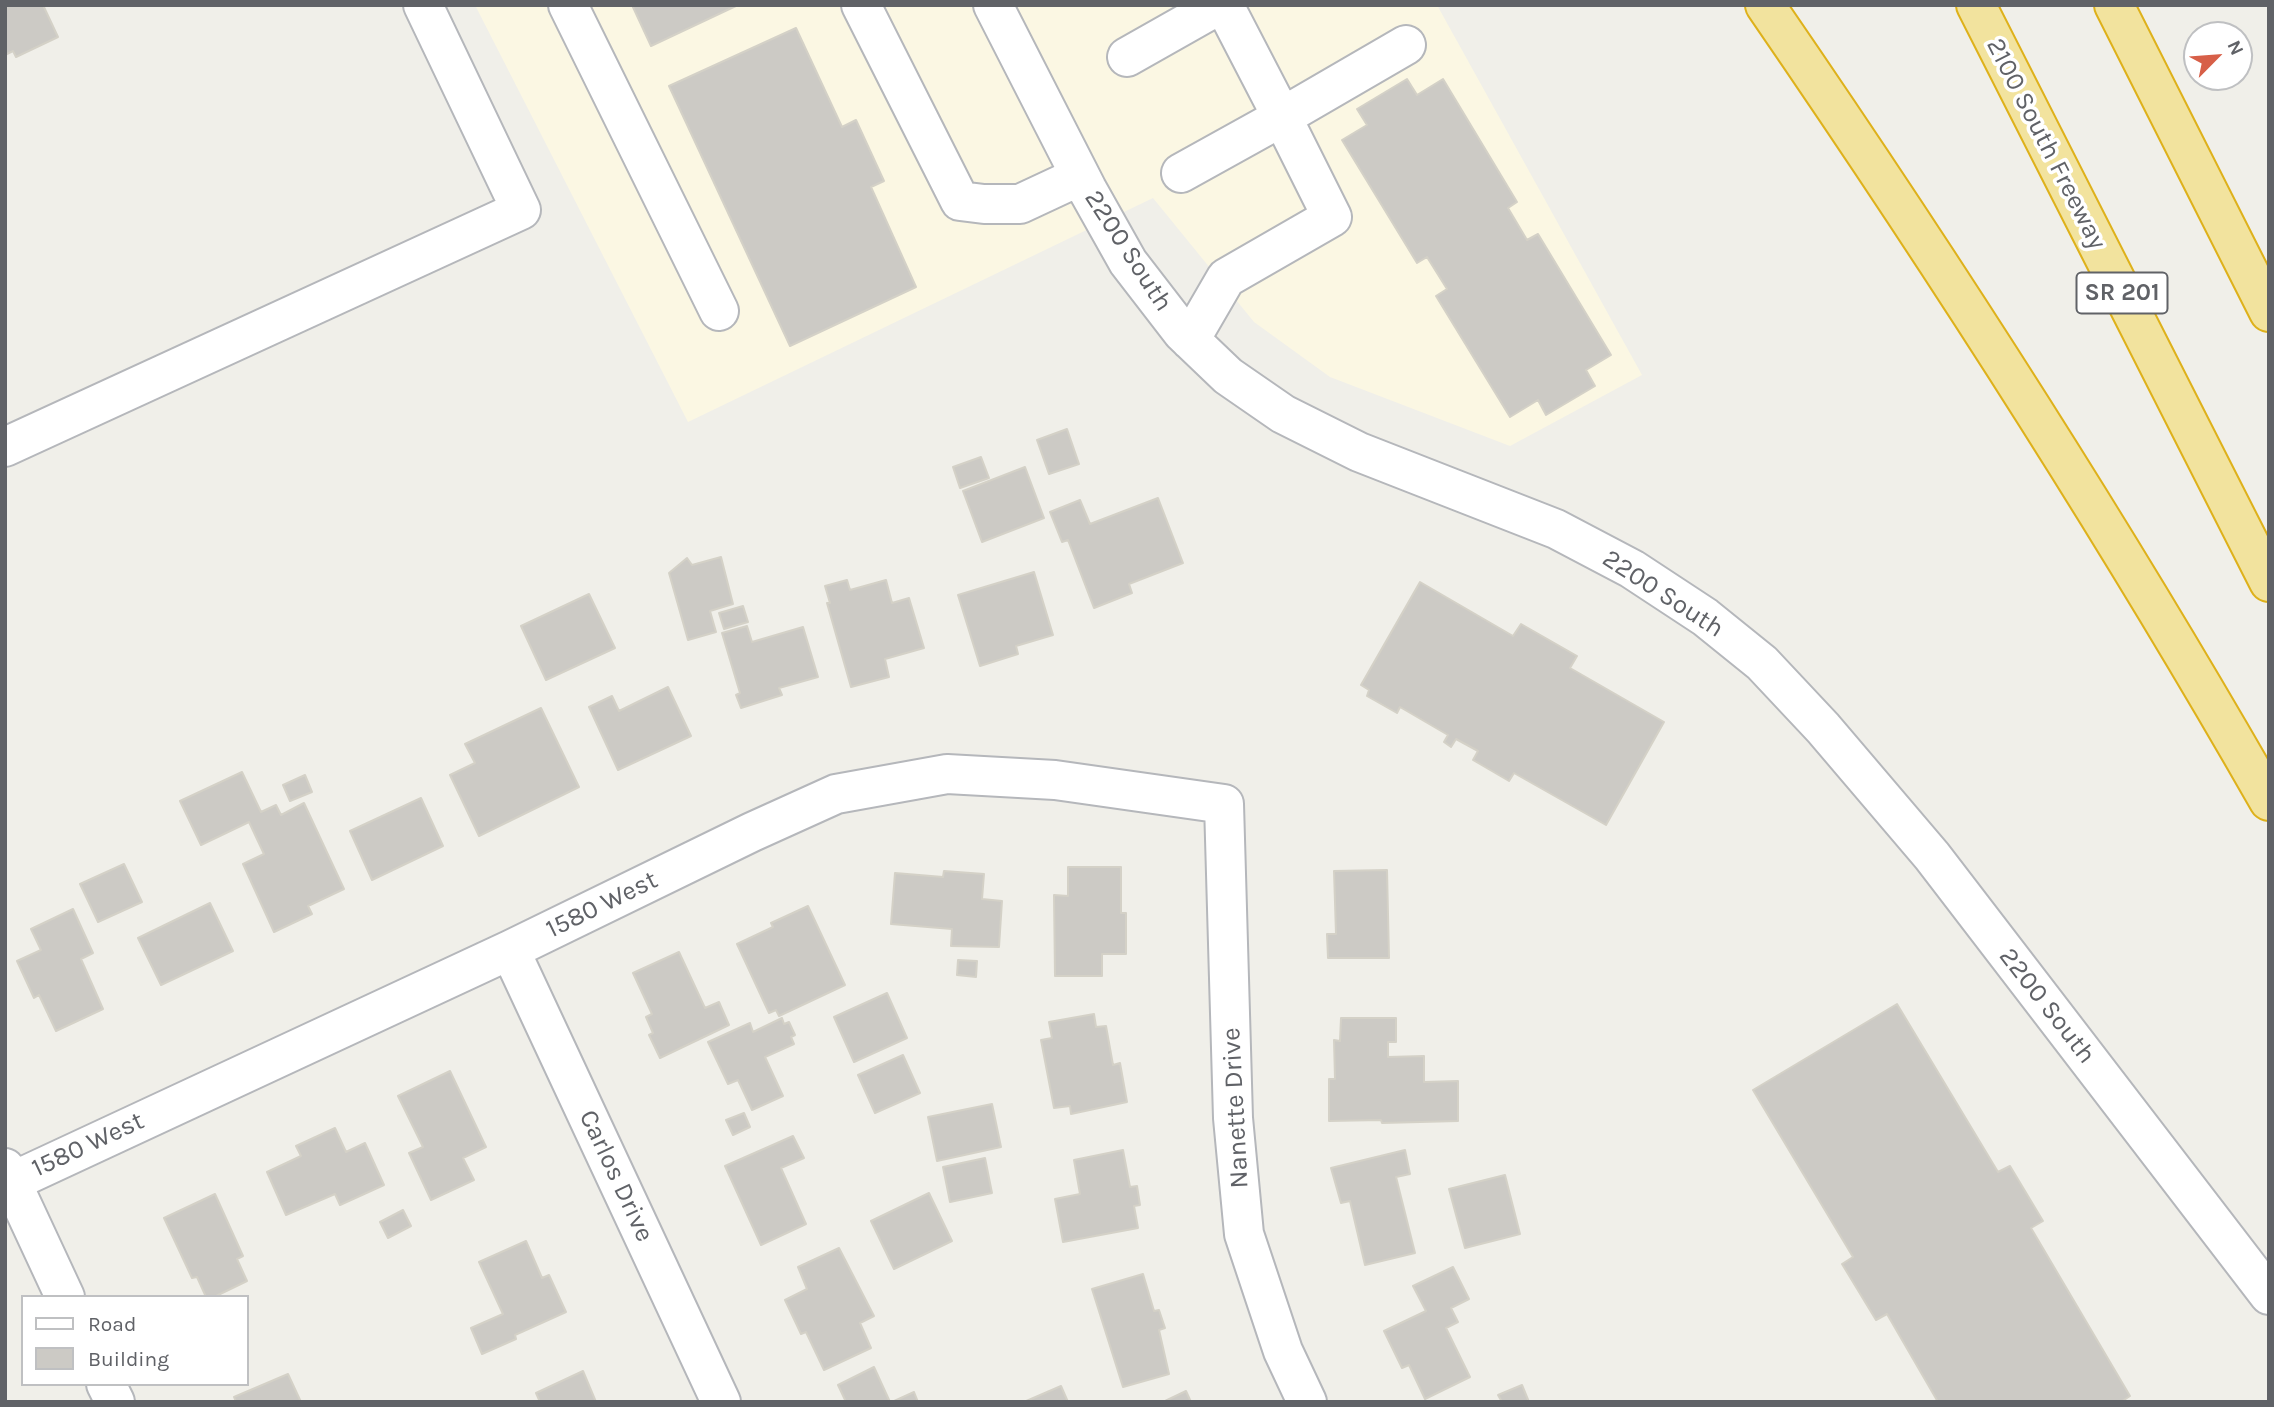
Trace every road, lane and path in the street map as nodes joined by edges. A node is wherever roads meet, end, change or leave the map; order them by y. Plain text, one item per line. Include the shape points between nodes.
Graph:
1 (423, 5) edge
2 (568, 5) edge
3 (861, 5) edge
4 (993, 5) edge
5 (1222, 5) edge
6 (1765, 5) edge
7 (1976, 5) edge
8 (2114, 5) edge
9 (1406, 45) dead end
10 (1128, 57) dead end
11 (1282, 117) junction
12 (1181, 173) dead end
13 (1080, 176) junction
14 (719, 311) dead end
15 (2269, 312) edge
16 (1190, 340) junction
17 (8, 438) edge
18 (2269, 582) edge
19 (2269, 801) edge
20 (1224, 804) joint
21 (510, 950) junction
22 (7, 1178) edge
23 (64, 1295) edge
24 (2269, 1295) edge
25 (107, 1386) edge
26 (115, 1402) edge
27 (721, 1402) edge
28 (1307, 1402) edge

1 - 17 street via 521,211
2 - 14 street
3 - 13 street via 960,201 1020,204
4 - 13 street, 2200 South
5 - 10 street
5 - 11 street
6 - 19 highway via 1987,337 2172,632
7 - 18 highway, 2100 South Freeway / SR 201
8 - 15 highway
9 - 11 street
11 - 12 street
11 - 16 street via 1332,217 1226,278
13 - 16 street, 2200 South via 1128,262
16 - 24 street, 2200 South via 1228,376 1283,414 1359,452 1556,530 1632,569 1705,617 1762,663 1824,728 1932,856
20 - 21 street, 1580 West via 1055,780 947,774 836,794
20 - 28 street, Nanette Drive via 1233,1118 1244,1234 1283,1350
21 - 22 street, 1580 West
21 - 27 street, Carlos Drive
22 - 23 street
25 - 26 street

